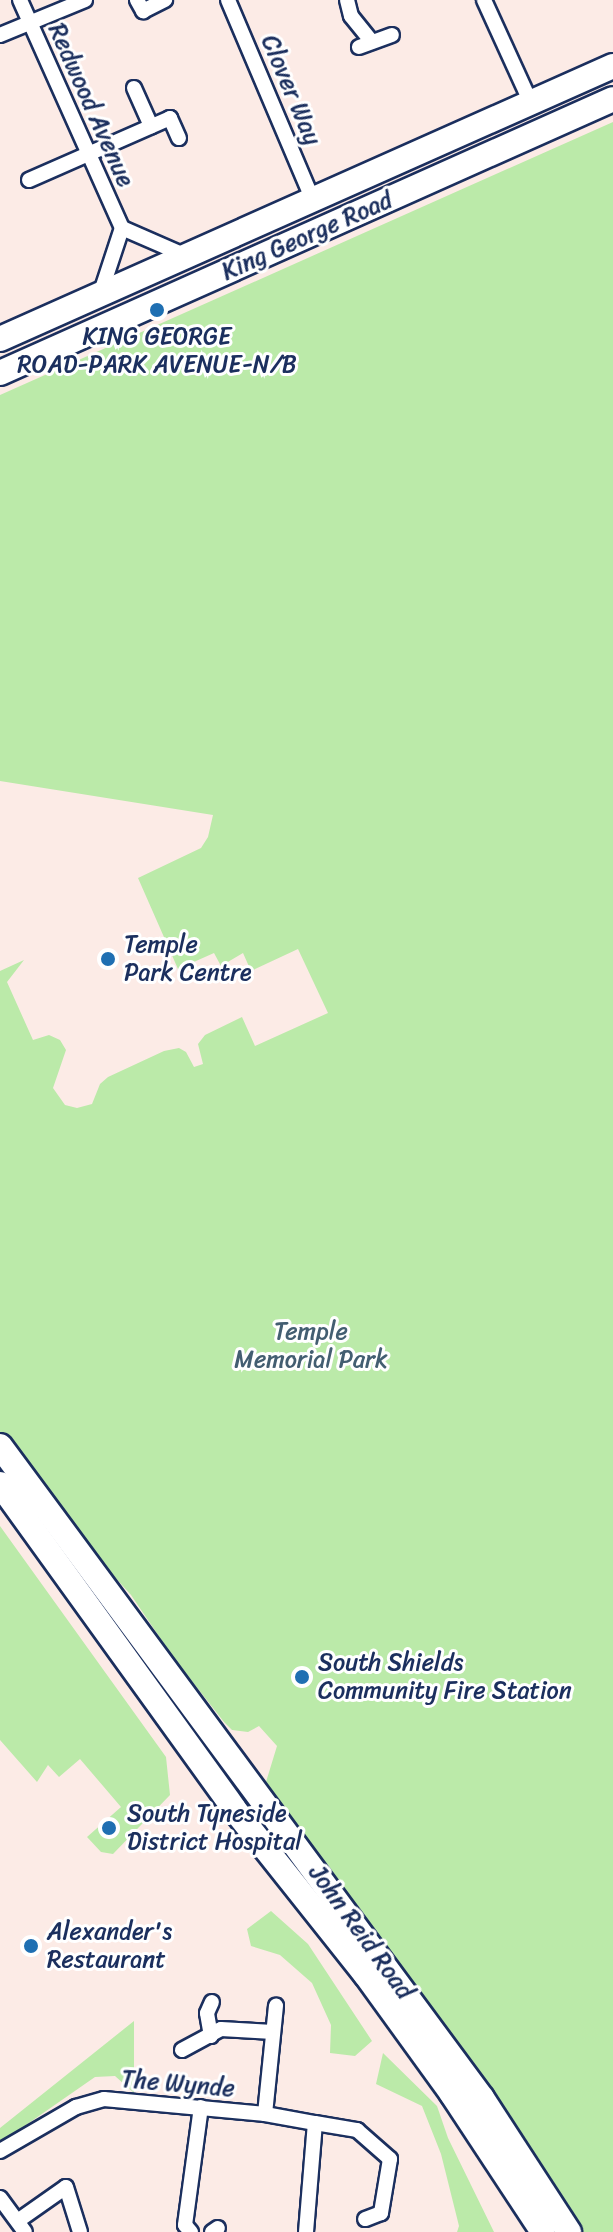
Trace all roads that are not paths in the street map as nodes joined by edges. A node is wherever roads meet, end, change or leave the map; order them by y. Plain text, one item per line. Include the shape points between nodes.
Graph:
1 (20, 0) edge
2 (85, 0) edge
3 (137, 0) edge
4 (165, 0) edge
5 (228, 0) edge
6 (347, 0) edge
7 (484, 0) edge
8 (31, 25) junction
9 (0, 35) edge
10 (392, 35) dead end
11 (613, 66) edge
12 (134, 88) dead end
13 (613, 99) edge
14 (531, 103) junction
15 (151, 126) junction
16 (543, 131) junction
17 (179, 138) dead end
18 (88, 153) junction
19 (29, 180) dead end
20 (312, 198) junction
21 (122, 228) junction
22 (184, 255) junction
23 (197, 285) junction
24 (101, 292) junction
25 (114, 321) junction
26 (0, 339) edge
27 (0, 373) edge
28 (0, 1446) edge
29 (0, 1484) edge
30 (212, 2002) dead end
31 (276, 2006) dead end
32 (273, 2032) junction
33 (211, 2036) junction
34 (182, 2050) dead end
35 (201, 2107) junction
36 (265, 2114) junction
37 (315, 2123) junction
38 (0, 2151) edge
39 (0, 2198) edge
40 (365, 2219) dead end
41 (22, 2226) edge
42 (80, 2232) edge
43 (191, 2232) edge
44 (306, 2232) edge
45 (543, 2232) edge
46 (569, 2232) edge

1 - 8 street, Redwood Avenue
2 - 8 street
3 - 4 street via 143,11
5 - 20 street, Clover Way
6 - 10 street via 365,44
7 - 14 street
8 - 9 street
8 - 18 street, Redwood Avenue
11 - 14 highway, King George Road
12 - 15 street
13 - 16 highway, King George Road
14 - 16 highway
14 - 20 highway, King George Road
15 - 17 street via 170,118
15 - 18 street
16 - 23 highway, King George Road
18 - 19 street
18 - 21 street, Redwood Avenue
20 - 22 highway, King George Road
21 - 22 street
21 - 24 street
22 - 23 highway
22 - 24 highway, King George Road
23 - 25 highway, King George Road
24 - 25 highway
24 - 26 highway, King George Road
25 - 27 highway, King George Road
28 - 46 highway, John Reid Road via 482,2098
29 - 45 highway, John Reid Road via 234,1809 366,1975
30 - 33 street via 207,2013
31 - 32 street
32 - 33 street via 221,2029
32 - 36 street
33 - 34 street
35 - 36 street, The Wynde
35 - 38 street, The Wynde via 104,2099 76,2107
35 - 43 street via 185,2225
36 - 37 street, The Wynde
37 - 40 street, The Wynde via 357,2130 390,2159 381,2213
37 - 44 street
39 - 41 street
41 - 42 street via 66,2187

